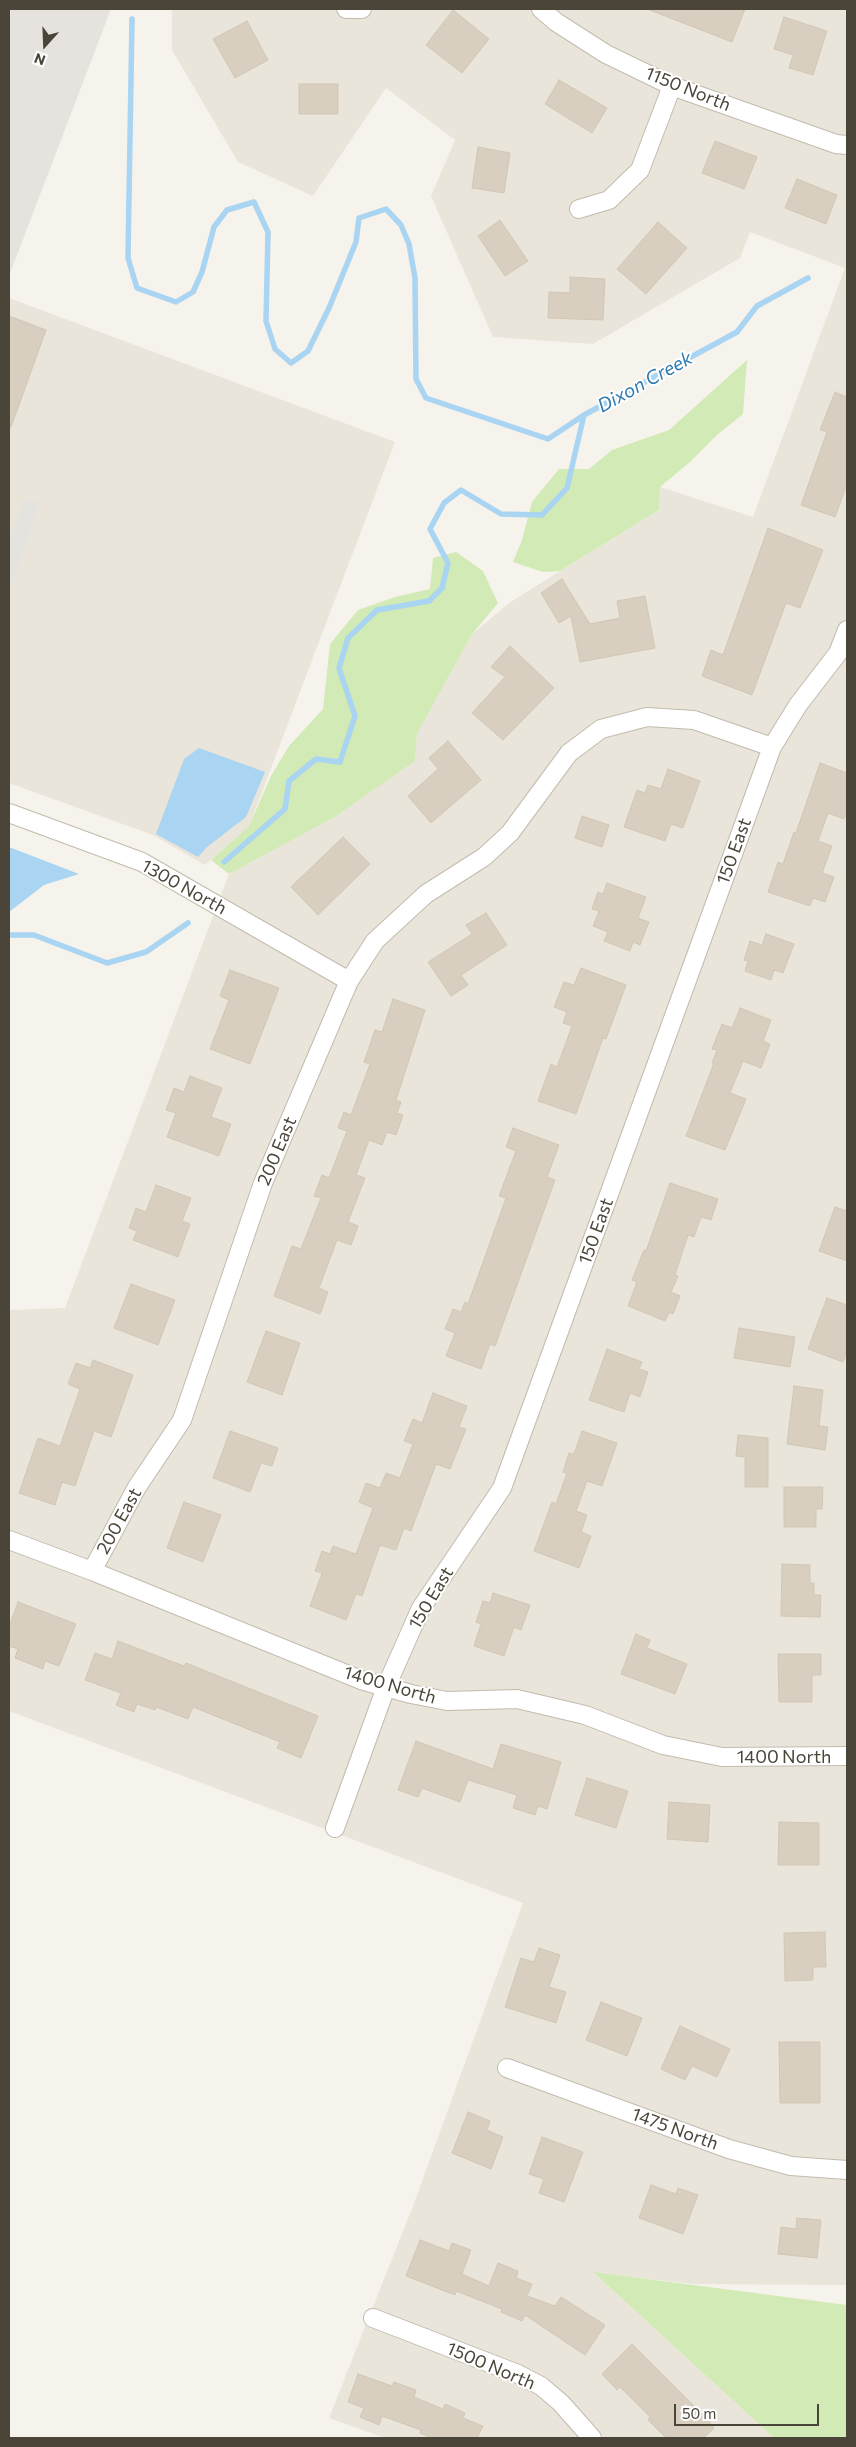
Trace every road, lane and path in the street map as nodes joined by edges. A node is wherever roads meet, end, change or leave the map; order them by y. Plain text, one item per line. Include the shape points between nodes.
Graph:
1 (346, 9) edge
2 (362, 9) edge
3 (541, 9) edge
4 (672, 86) junction
5 (847, 145) edge
6 (579, 209) dead end
7 (847, 630) edge
8 (772, 747) junction
9 (9, 814) edge
10 (349, 981) junction
11 (9, 1540) edge
12 (92, 1571) junction
13 (386, 1687) junction
14 (847, 1756) edge
15 (335, 1828) dead end
16 (507, 2068) dead end
17 (847, 2170) edge
18 (373, 2318) dead end
19 (592, 2438) edge

1 - 2 street
3 - 4 street, 1150 North via 606,54
4 - 5 street, 1150 North via 836,144
4 - 6 street via 640,170 609,200
7 - 8 street, 150 East via 838,653 798,705
8 - 10 street, 200 East via 694,720 647,717 601,729 569,753 510,833 484,856 426,894 375,942
8 - 13 street, 150 East via 502,1488 421,1608
9 - 10 street, 1300 North via 142,862
10 - 12 street, 200 East via 263,1183 182,1420 138,1487
11 - 12 street, 1400 North
12 - 13 street, 1400 North via 361,1680
13 - 14 street, 1400 North via 447,1701 517,1699 585,1715 663,1745 722,1757
13 - 15 street, 150 East
16 - 17 street, 1475 North via 729,2149 791,2166
18 - 19 street, 1500 North via 518,2374 540,2386 561,2403

